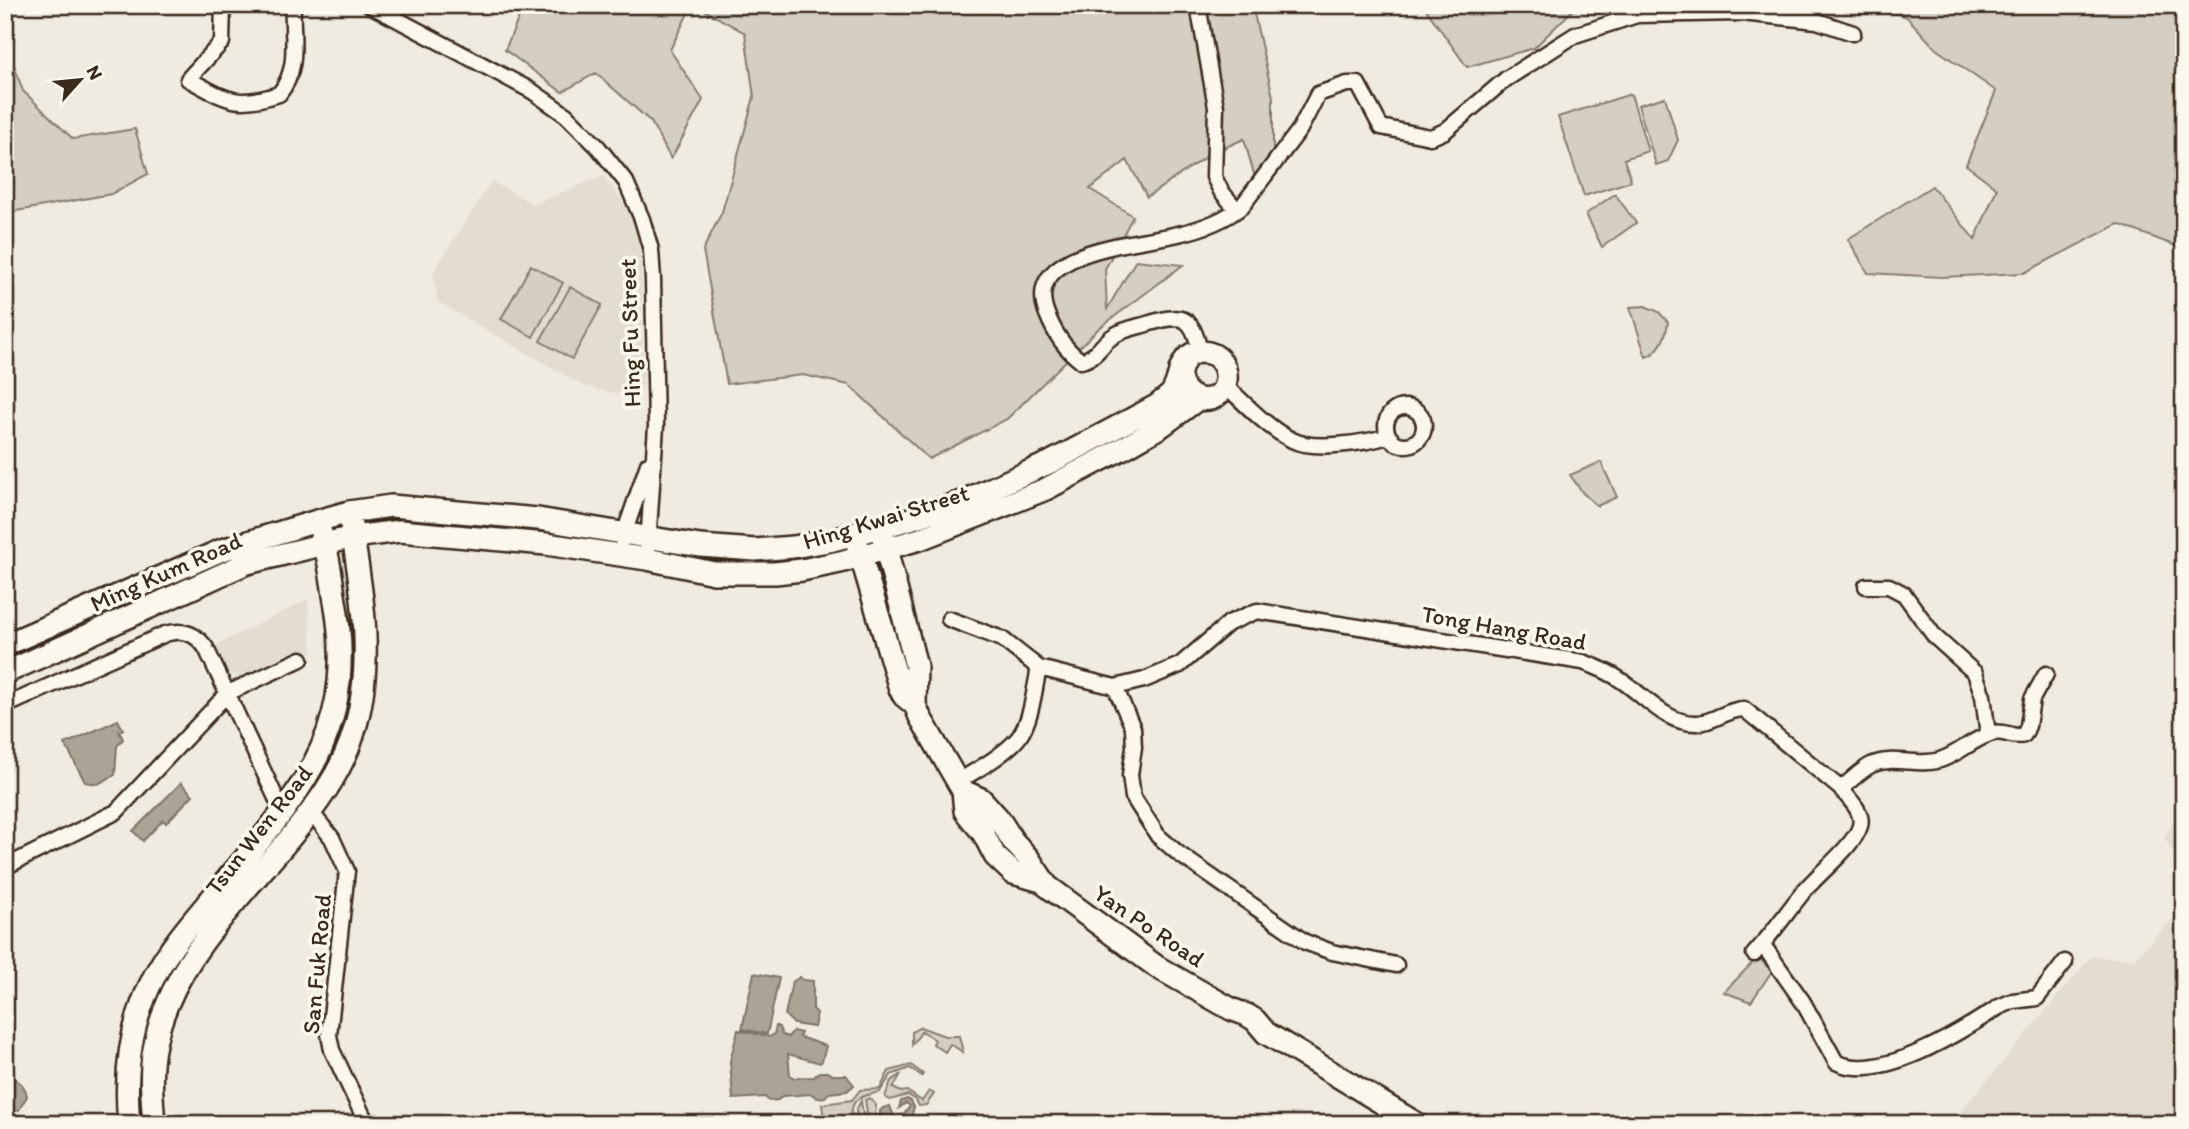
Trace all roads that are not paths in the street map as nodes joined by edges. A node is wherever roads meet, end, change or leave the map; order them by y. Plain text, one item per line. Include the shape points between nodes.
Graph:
1 (223, 5) edge
2 (293, 5) edge
3 (370, 5) edge
4 (1198, 5) edge
5 (1853, 33) dead end
6 (1237, 210) junction
7 (1200, 352) junction
8 (1180, 370) junction
9 (1225, 385) junction
10 (1198, 399) junction
11 (1388, 436) dead end
12 (654, 449) junction
13 (349, 512) junction
14 (317, 521) junction
15 (880, 528) junction
16 (623, 533) junction
17 (855, 534) junction
18 (354, 537) junction
19 (325, 544) junction
20 (649, 548) junction
21 (886, 549) junction
22 (621, 555) junction
23 (861, 556) junction
24 (1866, 586) dead end
25 (949, 619) dead end
26 (5, 645) edge
27 (301, 659) dead end
28 (1039, 668) junction
29 (5, 673) edge
30 (2046, 674) dead end
31 (1115, 687) junction
32 (228, 693) junction
33 (915, 705) junction
34 (5, 706) edge
35 (1989, 735) junction
36 (960, 787) junction
37 (1841, 789) junction
38 (311, 812) junction
39 (283, 813) junction
40 (5, 867) edge
41 (2066, 962) dead end
42 (1396, 965) dead end
43 (129, 1124) edge
44 (154, 1124) edge
45 (367, 1124) edge
46 (1417, 1124) edge

1 - 2 street via 222,42 188,79 247,103 279,94 290,78 295,55
3 - 12 street, Hing Fu Street via 532,91 566,114 626,182 651,250
4 - 6 street via 1216,107 1214,177
5 - 6 street via 1817,21 1742,13 1637,15 1575,35 1506,79 1444,131 1430,137 1381,127 1361,88 1347,84 1318,94 1300,129
6 - 7 street via 1179,234 1091,251 1054,271 1044,285 1042,303 1051,325 1081,362 1117,333 1177,316 1194,330
7 - 8 street, Hing Kwai Street via 1188,357
7 - 9 street via 1222,362
8 - 10 street via 1181,385
8 - 15 street, Hing Kwai Street via 1171,394 1108,433 961,502
9 - 10 street, Hing Kwai Street via 1214,397
9 - 11 street via 1291,440 1327,445
10 - 21 street, Hing Kwai Street via 1160,427 1046,489
12 - 16 street, Hing Fu Street
12 - 20 street, Hing Fu Street
13 - 14 street, Ming Kum Road
13 - 16 street, Hing Kwai Street via 391,506 538,519
13 - 18 street, Tsun Wen Road
14 - 19 street, Tsun Wen Road
14 - 26 street, Ming Kum Road via 222,550
15 - 17 street, Hing Kwai Street
15 - 21 street
16 - 20 street, Hing Kwai Street
16 - 22 street, Hing Fu Street
17 - 20 street, Hing Kwai Street via 755,550 700,545
17 - 23 street, Yan Po Road
18 - 19 street, Ming Kum Road
18 - 22 street, Hing Kwai Street via 415,531
18 - 38 street, Tsun Wen Road via 366,634 363,696 345,756
19 - 29 street, Ming Kum Road via 229,570
19 - 39 street, Tsun Wen Road via 340,628 339,685 323,745
20 - 22 street, Hing Kwai Street
20 - 23 street, Hing Kwai Street via 714,573 803,570
21 - 23 street, Hing Kwai Street
21 - 33 street via 916,666
23 - 33 street, Yan Po Road via 900,689
24 - 35 street via 1889,586 1904,594 1935,637 1975,673
25 - 28 street, Tong Hang Road via 1002,639
27 - 32 street
28 - 31 street, Tong Hang Road
28 - 36 street via 1019,736
30 - 35 street via 2032,699 2024,735
31 - 37 street, Tong Hang Road via 1180,665 1229,623 1264,611 1583,662 1622,681 1677,720 1717,720 1734,709 1744,709
31 - 42 street via 1133,728 1133,797 1158,836 1305,942
32 - 34 street via 201,640 176,631
32 - 39 street
32 - 40 street via 116,812
33 - 36 street, Yan Po Road
35 - 37 street via 1937,762 1873,764
36 - 46 street, Yan Po Road via 965,811 995,856 1013,873 1041,881 1157,967 1231,1009 1234,1023 1248,1034 1266,1033
37 - 41 street, Tong Hang Road via 1854,804 1860,827 1759,949 1803,1002 1836,1062 1854,1068 1912,1056 1999,1007 2037,998
38 - 44 street, Tsun Wen Road via 195,952 173,989 154,1046
38 - 45 street, San Fuk Road via 332,838 347,871 329,1035
39 - 43 street, Tsun Wen Road via 178,939 154,976 132,1038 126,1082

